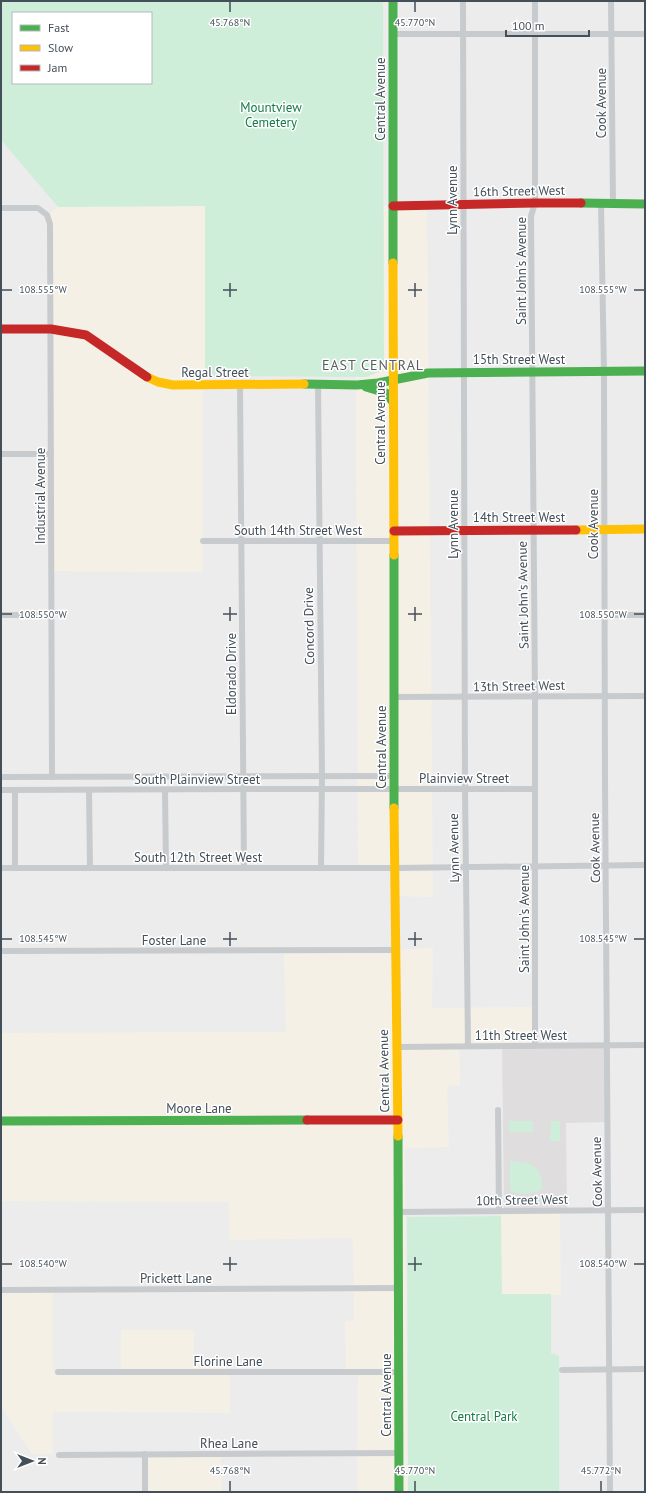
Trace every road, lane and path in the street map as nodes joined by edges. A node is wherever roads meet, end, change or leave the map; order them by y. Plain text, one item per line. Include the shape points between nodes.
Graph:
1 (393, 1) edge
2 (463, 1) edge
3 (535, 1) edge
4 (611, 1) edge
5 (535, 33) junction
6 (393, 34) junction
7 (463, 34) junction
8 (612, 34) junction
9 (645, 34) edge
10 (535, 203) junction
11 (601, 204) junction
12 (613, 204) junction
13 (645, 204) edge
14 (463, 205) junction
15 (393, 206) junction
16 (1, 208) edge
17 (51, 328) junction
18 (1, 329) edge
19 (645, 371) edge
20 (464, 372) junction
21 (533, 372) junction
22 (604, 372) junction
23 (393, 380) junction
24 (318, 384) junction
25 (240, 385) junction
26 (357, 385) junction
27 (393, 408) junction
28 (1, 454) edge
29 (51, 454) junction
30 (604, 529) junction
31 (645, 529) edge
32 (464, 530) junction
33 (533, 530) junction
34 (394, 531) junction
35 (241, 540) junction
36 (203, 541) dead end
37 (319, 541) junction
38 (394, 541) junction
39 (1, 615) edge
40 (51, 615) junction
41 (605, 616) junction
42 (645, 616) edge
43 (605, 696) junction
44 (645, 696) edge
45 (394, 697) junction
46 (464, 697) junction
47 (535, 697) junction
48 (322, 776) junction
49 (394, 776) junction
50 (1, 777) edge
51 (52, 777) junction
52 (243, 777) junction
53 (465, 789) junction
54 (535, 789) junction
55 (1, 790) edge
56 (15, 790) junction
57 (89, 790) junction
58 (165, 790) junction
59 (243, 790) junction
60 (322, 790) junction
61 (394, 790) junction
62 (606, 865) junction
63 (645, 865) edge
64 (535, 866) junction
65 (465, 867) junction
66 (1, 868) edge
67 (15, 868) junction
68 (90, 868) junction
69 (166, 868) junction
70 (244, 868) junction
71 (321, 868) junction
72 (395, 868) junction
73 (395, 950) junction
74 (1, 951) edge
75 (607, 1045) junction
76 (645, 1045) edge
77 (468, 1046) junction
78 (535, 1046) junction
79 (397, 1047) junction
80 (498, 1110) dead end
81 (398, 1120) junction
82 (1, 1122) edge
83 (609, 1210) junction
84 (645, 1210) edge
85 (499, 1211) junction
86 (399, 1212) junction
87 (398, 1288) junction
88 (1, 1290) edge
89 (610, 1369) junction
90 (645, 1369) edge
91 (562, 1370) dead end
92 (58, 1372) dead end
93 (399, 1372) junction
94 (399, 1453) junction
95 (145, 1454) junction
96 (59, 1455) dead end
97 (145, 1492) edge
98 (399, 1492) edge
99 (610, 1492) edge

1 - 6 street, Central Avenue
2 - 7 street, Lynn Avenue
3 - 5 street, Saint John's Avenue
4 - 8 street, Cook Avenue
5 - 7 street
5 - 8 street
5 - 10 street, Saint John's Avenue
6 - 7 street
6 - 15 street, Central Avenue
7 - 14 street, Lynn Avenue
8 - 9 street
8 - 12 street, Cook Avenue
10 - 11 street, 16th Street West
10 - 14 street, 16th Street West
10 - 21 street, Saint John's Avenue via 531,216
11 - 12 street, 16th Street West
11 - 22 street, Cook Avenue
12 - 13 street, 16th Street West
14 - 15 street, 16th Street West
14 - 20 street, Lynn Avenue
15 - 23 street, Central Avenue
16 - 17 street, Industrial Avenue via 38,208 47,215 50,224
17 - 18 street, Regal Street
17 - 25 street, Regal Street via 86,334 158,382 173,385
17 - 29 street, Industrial Avenue
19 - 22 street, 15th Street West
20 - 21 street, 15th Street West
20 - 23 street, 15th Street West via 428,373
20 - 32 street, Lynn Avenue
21 - 22 street, 15th Street West
21 - 33 street, Saint John's Avenue
22 - 30 street, Cook Avenue
23 - 26 street, Regal Street
23 - 27 street, Central Avenue
24 - 25 street, Regal Street
24 - 26 street, Regal Street
24 - 37 street, Concord Drive
25 - 35 street, Eldorado Drive
26 - 27 street via 386,393 392,401
27 - 34 street, Central Avenue
28 - 29 street
29 - 40 street, Industrial Avenue
30 - 31 street, 14th Street West
30 - 33 street, 14th Street West
30 - 41 street, Cook Avenue
32 - 33 street, 14th Street West
32 - 34 street, 14th Street West
32 - 46 street, Lynn Avenue
33 - 47 street, Saint John's Avenue
34 - 38 street, Central Avenue
35 - 36 street, South 14th Street West
35 - 37 street, South 14th Street West
35 - 52 street, Eldorado Drive
37 - 38 street, South 14th Street West
37 - 48 street, Concord Drive
38 - 45 street, Central Avenue
39 - 40 street
40 - 51 street, Industrial Avenue
41 - 42 street
41 - 43 street, Cook Avenue
43 - 44 street, 13th Street West
43 - 47 street, 13th Street West
43 - 62 street, Cook Avenue
45 - 46 street, 13th Street West
45 - 49 street, Central Avenue
46 - 47 street, 13th Street West
46 - 53 street, Lynn Avenue
47 - 54 street, Saint John's Avenue
48 - 49 street, South Plainview Street
48 - 52 street, South Plainview Street
48 - 60 street, Concord Drive
49 - 61 street, Central Avenue
50 - 51 street, South Plainview Street
51 - 52 street, South Plainview Street
52 - 59 street, Eldorado Drive
53 - 54 street, Plainview Street
53 - 61 street, Plainview Street
53 - 65 street, Lynn Avenue
54 - 64 street, Saint John's Avenue
55 - 56 street, South Plainview Street
56 - 57 street, South Plainview Street
56 - 67 street
57 - 58 street, South Plainview Street
57 - 68 street
58 - 59 street, South Plainview Street
58 - 69 street
59 - 60 street, South Plainview Street
59 - 70 street, Eldorado Drive
60 - 61 street, South Plainview Street
60 - 71 street, Concord Drive
61 - 72 street, Central Avenue
62 - 63 street, South 12th Street West
62 - 64 street, South 12th Street West
62 - 75 street, Cook Avenue
64 - 65 street, South 12th Street West
64 - 78 street, Saint John's Avenue
65 - 72 street, South 12th Street West
65 - 77 street, Lynn Avenue
66 - 67 street, South 12th Street West
67 - 68 street, South 12th Street West
68 - 69 street, South 12th Street West
69 - 70 street, South 12th Street West
70 - 71 street, South 12th Street West
71 - 72 street, South 12th Street West
72 - 73 street, Central Avenue
73 - 74 street, Foster Lane
73 - 79 street, Central Avenue
75 - 76 street, 11th Street West
75 - 78 street, 11th Street West
75 - 83 street, Cook Avenue
77 - 78 street, 11th Street West
77 - 79 street, 11th Street West
79 - 81 street, Central Avenue
80 - 85 street
81 - 82 street, Moore Lane
81 - 86 street, Central Avenue
83 - 84 street, 10th Street West
83 - 85 street, 10th Street West
83 - 89 street, Cook Avenue
85 - 86 street, 10th Street West
86 - 87 street, Central Avenue
87 - 88 street, Prickett Lane
87 - 93 street, Central Avenue
89 - 90 street
89 - 91 street
89 - 99 street, Cook Avenue
92 - 93 street, Florine Lane
93 - 94 street, Central Avenue
94 - 95 street, Rhea Lane
94 - 98 street, Central Avenue
95 - 96 street, Rhea Lane
95 - 97 street

